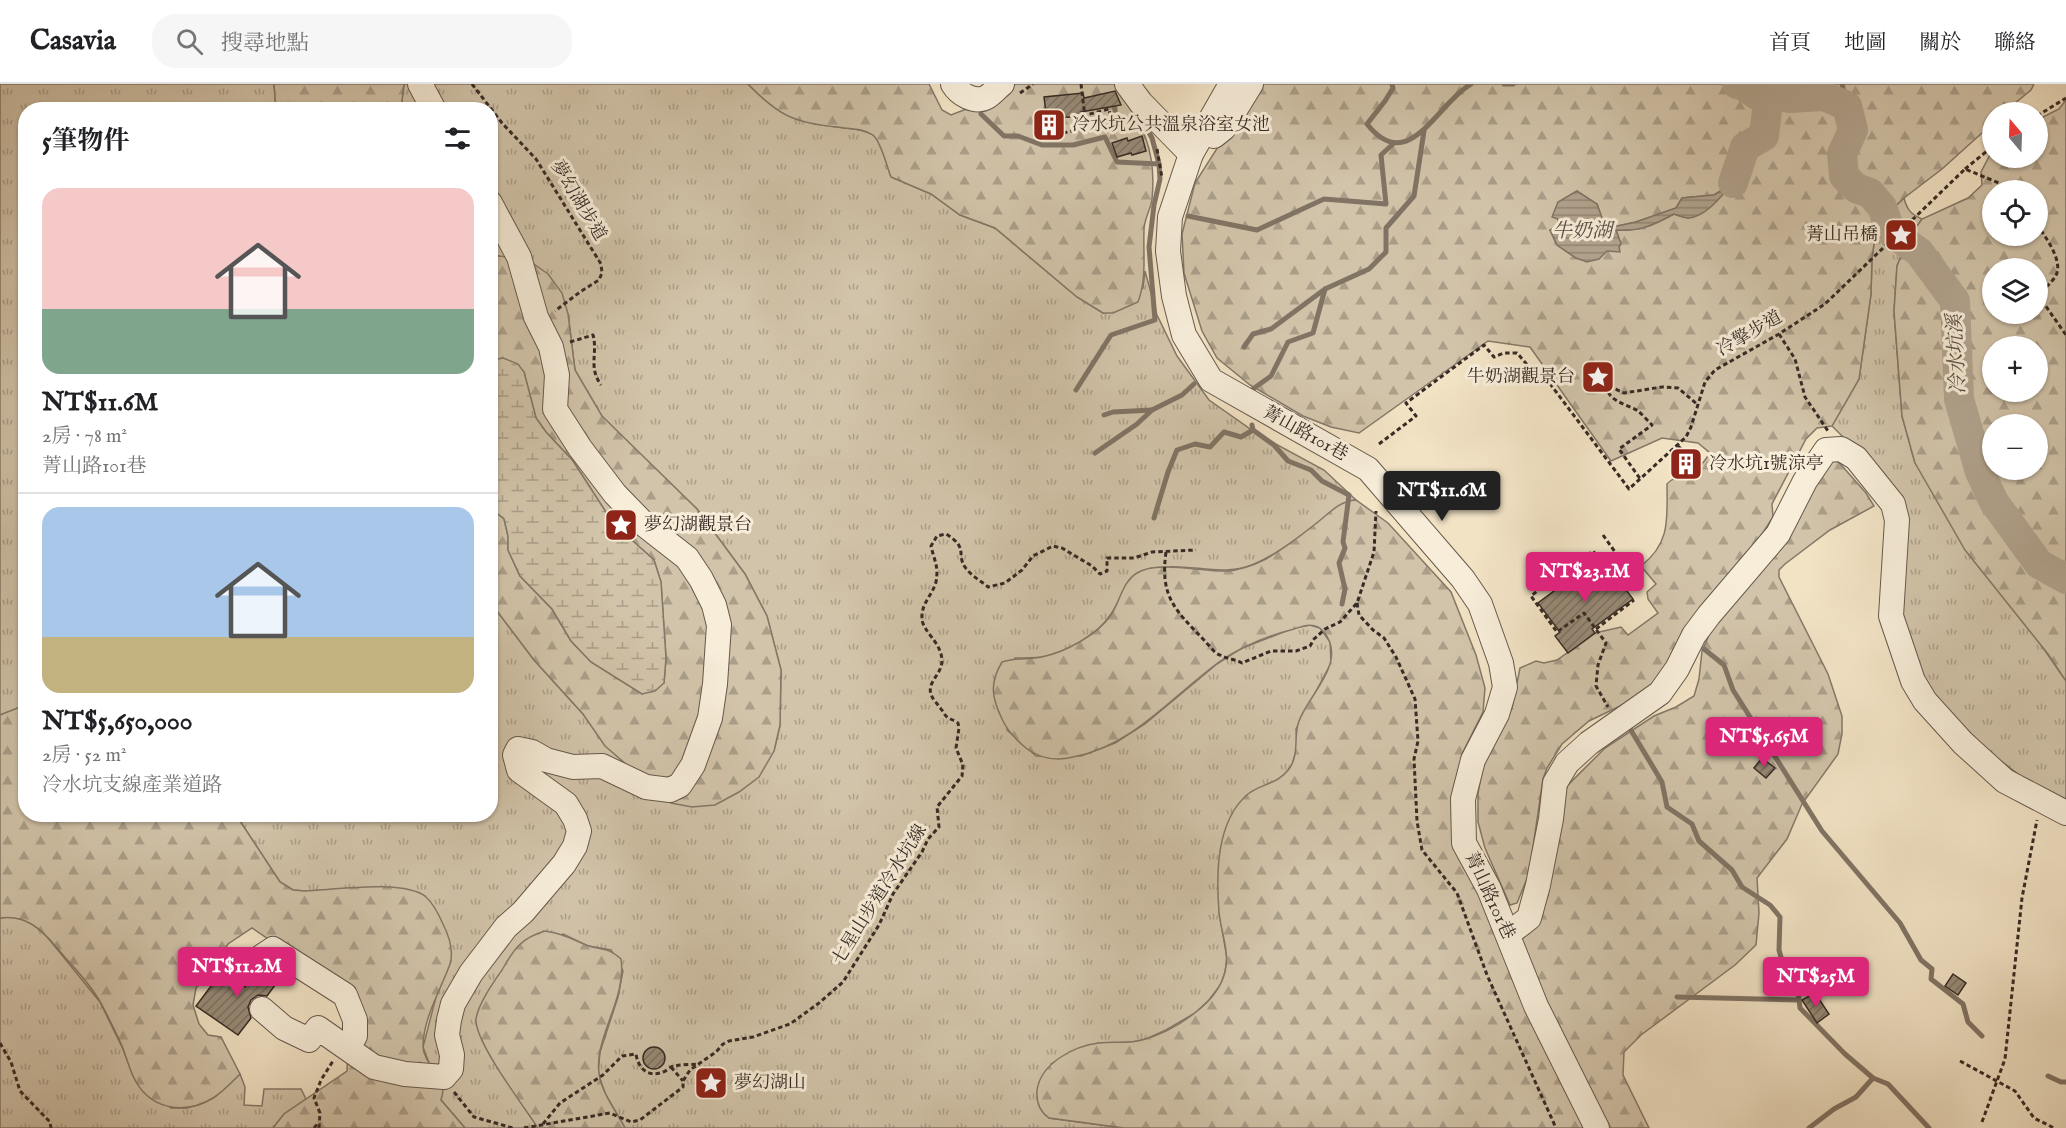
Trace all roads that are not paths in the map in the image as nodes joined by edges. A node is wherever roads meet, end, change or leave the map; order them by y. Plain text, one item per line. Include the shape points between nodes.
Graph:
1 (420, 84) edge
2 (953, 84) edge
3 (1002, 84) edge
4 (1127, 84) edge
5 (1231, 84) edge
6 (1239, 84) edge
7 (1251, 84) edge
8 (430, 102) edge
9 (1191, 154) junction
10 (498, 218) edge
11 (2066, 813) edge
12 (1508, 934) junction
13 (255, 962) dead end
14 (262, 1009) dead end
15 (348, 1048) junction
16 (1597, 1128) edge

1 - 8 street
2 - 3 street via 973,99 985,99
4 - 9 street
5 - 9 street
6 - 9 street
7 - 9 street via 1224,128
9 - 12 street, 菁山路101巷 via 1170,217 1168,250 1184,335 1211,380 1368,469 1464,579 1480,604 1501,663 1505,687 1497,714 1473,760 1463,799 1464,843
10 - 15 street via 519,257 536,317 551,347 557,375 555,409 615,494 646,526 687,558 714,605 719,626 710,718 693,765 680,785 670,790 646,787 602,766 573,767 518,749 514,756 519,770 566,804 579,831 564,864 506,927 453,1004 447,1035 451,1069 444,1077 388,1071 374,1067
11 - 12 street via 2005,781 1963,743 1913,681 1891,616 1898,520 1893,504 1856,458 1841,449 1826,450 1778,534 1694,635 1660,693 1589,742 1567,763 1555,783 1543,863 1529,918
12 - 16 street, 菁山路101巷 via 1536,1006
13 - 15 street via 273,949 345,995 355,1020 355,1036
14 - 15 street via 284,1028 309,1040 318,1028

